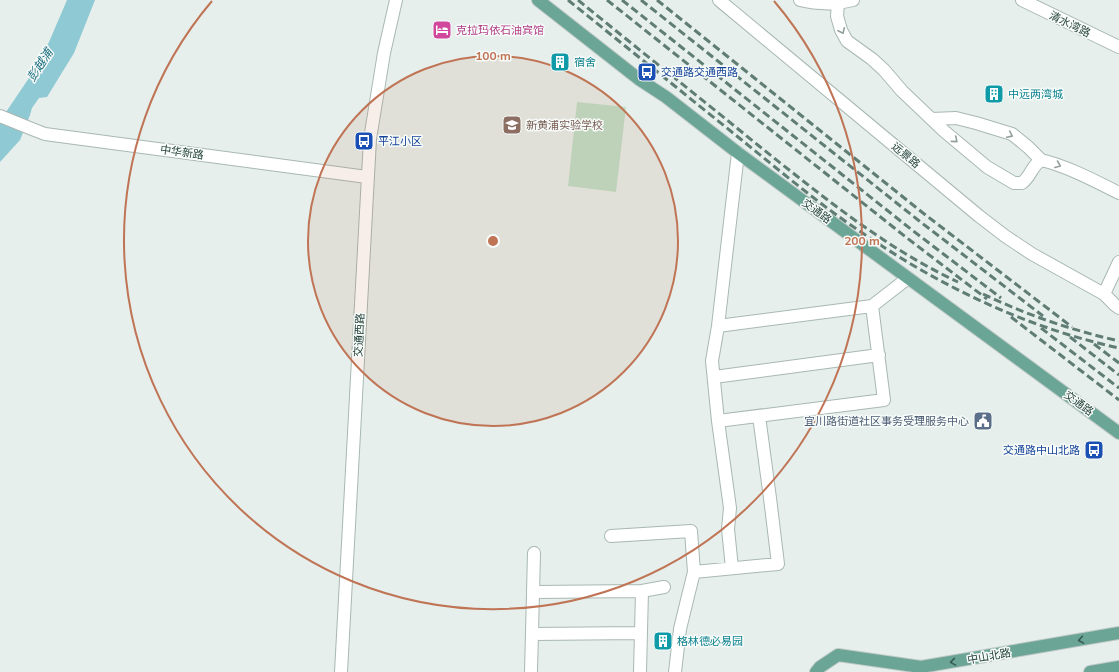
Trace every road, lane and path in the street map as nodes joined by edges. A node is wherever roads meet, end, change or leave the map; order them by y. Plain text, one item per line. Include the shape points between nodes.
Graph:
1 (396, 0) edge
2 (538, 0) edge
3 (719, 0) edge
4 (800, 0) edge
5 (853, 0) edge
6 (1022, 0) edge
7 (838, 3) junction
8 (1119, 47) edge
9 (0, 116) edge
10 (932, 119) junction
11 (738, 153) junction
12 (1041, 160) junction
13 (367, 177) junction
14 (1119, 193) edge
15 (1119, 262) edge
16 (908, 278) junction
17 (1104, 294) junction
18 (1119, 295) edge
19 (872, 306) junction
20 (1119, 308) edge
21 (718, 326) junction
22 (879, 355) junction
23 (714, 377) junction
24 (759, 416) junction
25 (718, 421) junction
26 (1119, 433) edge
27 (611, 536) dead end
28 (534, 553) dead end
29 (732, 568) junction
30 (694, 572) junction
31 (664, 587) dead end
32 (642, 591) junction
33 (533, 592) junction
34 (641, 633) junction
35 (1119, 633) edge
36 (532, 634) junction
37 (1119, 667) edge
38 (341, 672) edge
39 (531, 672) edge
40 (640, 672) edge
41 (675, 672) edge
42 (816, 672) edge
43 (1090, 672) edge

1 - 13 street, 交通西路 via 374,113
2 - 11 main road, 交通路
3 - 17 street, 远景路 via 1005,236
4 - 7 street
5 - 7 street
6 - 8 street, 清水湾路
7 -> 10 street via 837,16 847,41 878,65 902,92
9 - 13 street, 中华新路 via 45,134
10 -> 12 street via 956,118 1012,134
10 -> 12 street via 987,167 1014,183 1022,183 1027,179
11 - 16 main road, 交通路
11 - 21 street
12 -> 14 street via 1063,167
13 - 38 street, 交通西路
15 - 17 street
16 - 19 street
16 - 26 main road, 交通路
17 - 18 street, 远景路
17 - 20 street, 远景路
19 - 21 street
19 - 22 street
21 - 23 street via 712,361
22 - 23 street
22 - 24 street via 884,400
23 - 25 street
24 - 25 street
24 - 29 street via 778,564
25 - 29 street via 730,508 728,529
27 - 30 street via 691,530
28 - 33 street
29 - 30 street
30 - 41 street via 680,629
31 - 32 street
32 - 33 street
32 - 34 street
33 - 36 street
34 - 36 street
34 - 40 street
35 -> 42 main road, 中山北路 via 921,667 838,655
36 - 39 street
37 - 43 main road

